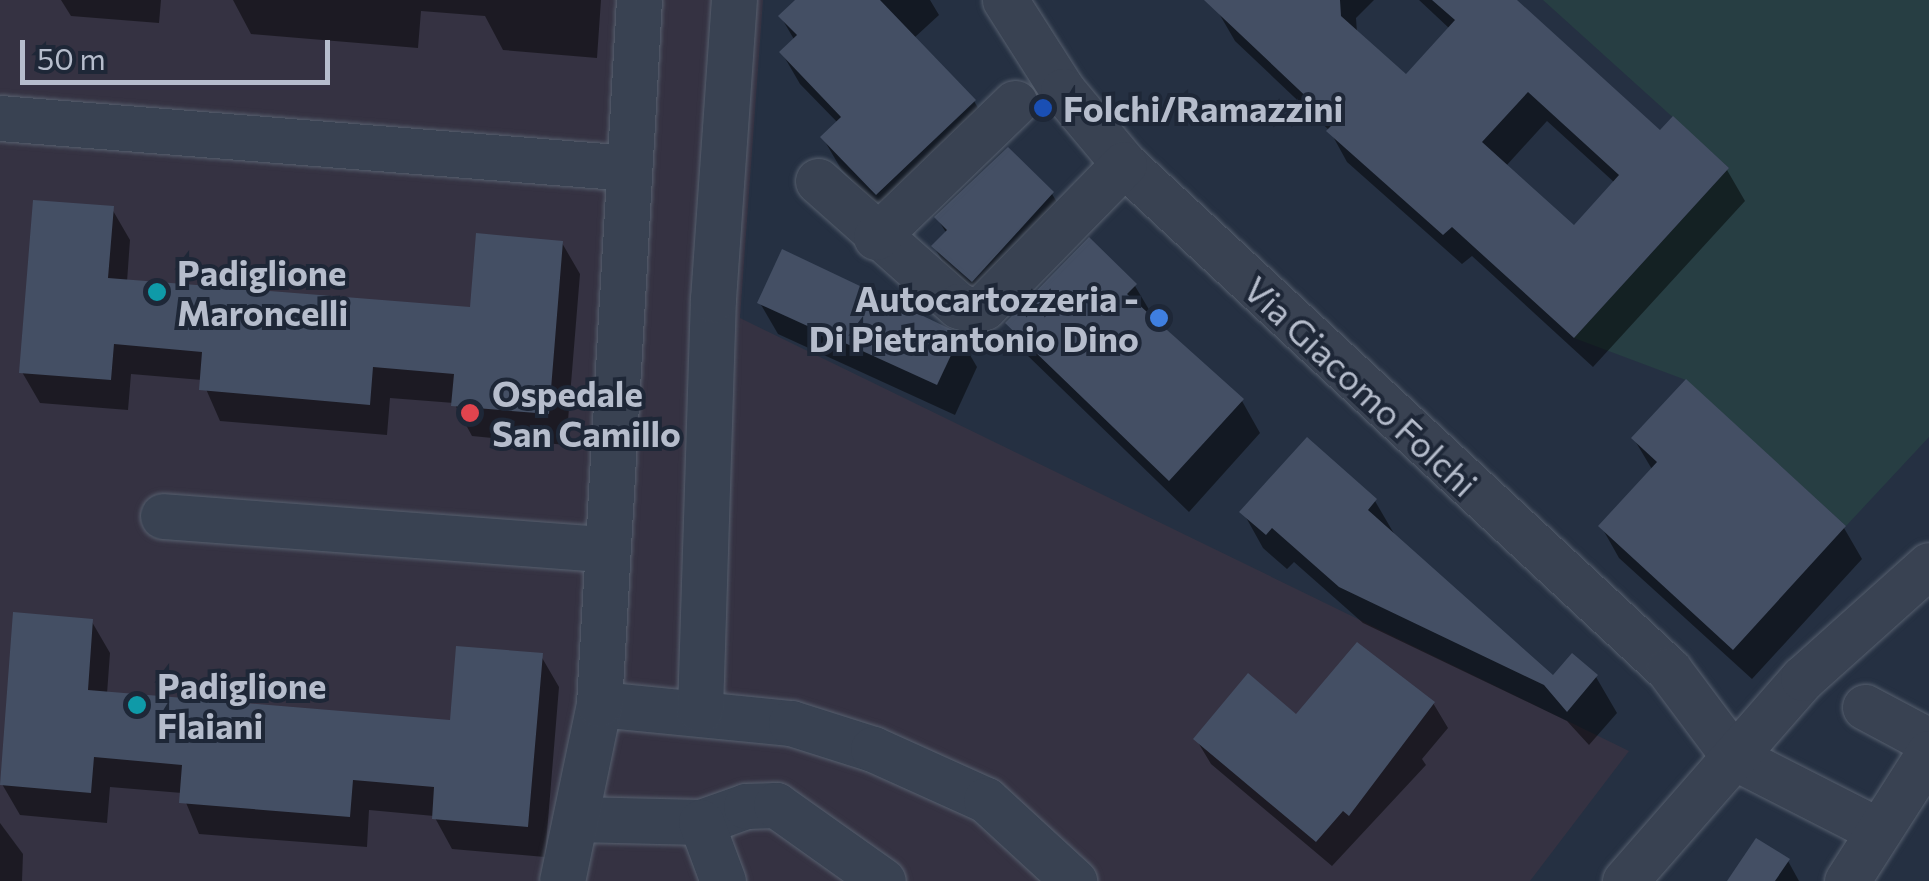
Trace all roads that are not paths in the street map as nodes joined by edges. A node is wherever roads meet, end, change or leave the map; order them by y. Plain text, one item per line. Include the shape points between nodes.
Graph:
1 (639, 0) edge
2 (734, 0) edge
3 (1005, 0) edge
4 (1014, 102) dead end
5 (0, 118) edge
6 (1124, 164) junction
7 (629, 168) junction
8 (818, 182) dead end
9 (876, 236) junction
10 (163, 516) dead end
11 (606, 549) junction
12 (1929, 564) edge
13 (600, 704) junction
14 (1865, 707) dead end
15 (700, 710) junction
16 (1929, 741) edge
17 (1929, 753) edge
18 (1734, 757) junction
19 (576, 818) junction
20 (701, 822) junction
21 (1877, 830) junction
22 (562, 881) edge
23 (723, 881) edge
24 (883, 881) edge
25 (1074, 881) edge
26 (1624, 881) edge
27 (1847, 881) edge

1 - 7 street
2 - 15 street via 713,299
3 - 6 street, Via Giacomo Folchi via 1063,92
4 - 9 street
5 - 7 street
6 - 9 street via 984,307 959,306
6 - 18 street, Via Giacomo Folchi via 1669,670
7 - 11 street
8 - 9 street
10 - 11 street
11 - 13 street
12 - 18 street via 1804,678
13 - 15 street
13 - 19 street
14 - 16 street
15 - 25 street via 820,730 923,768 986,800
17 - 21 street
18 - 21 street
18 - 26 street
19 - 20 street
19 - 22 street
20 - 23 street
20 - 24 street via 746,806 776,805
21 - 27 street

